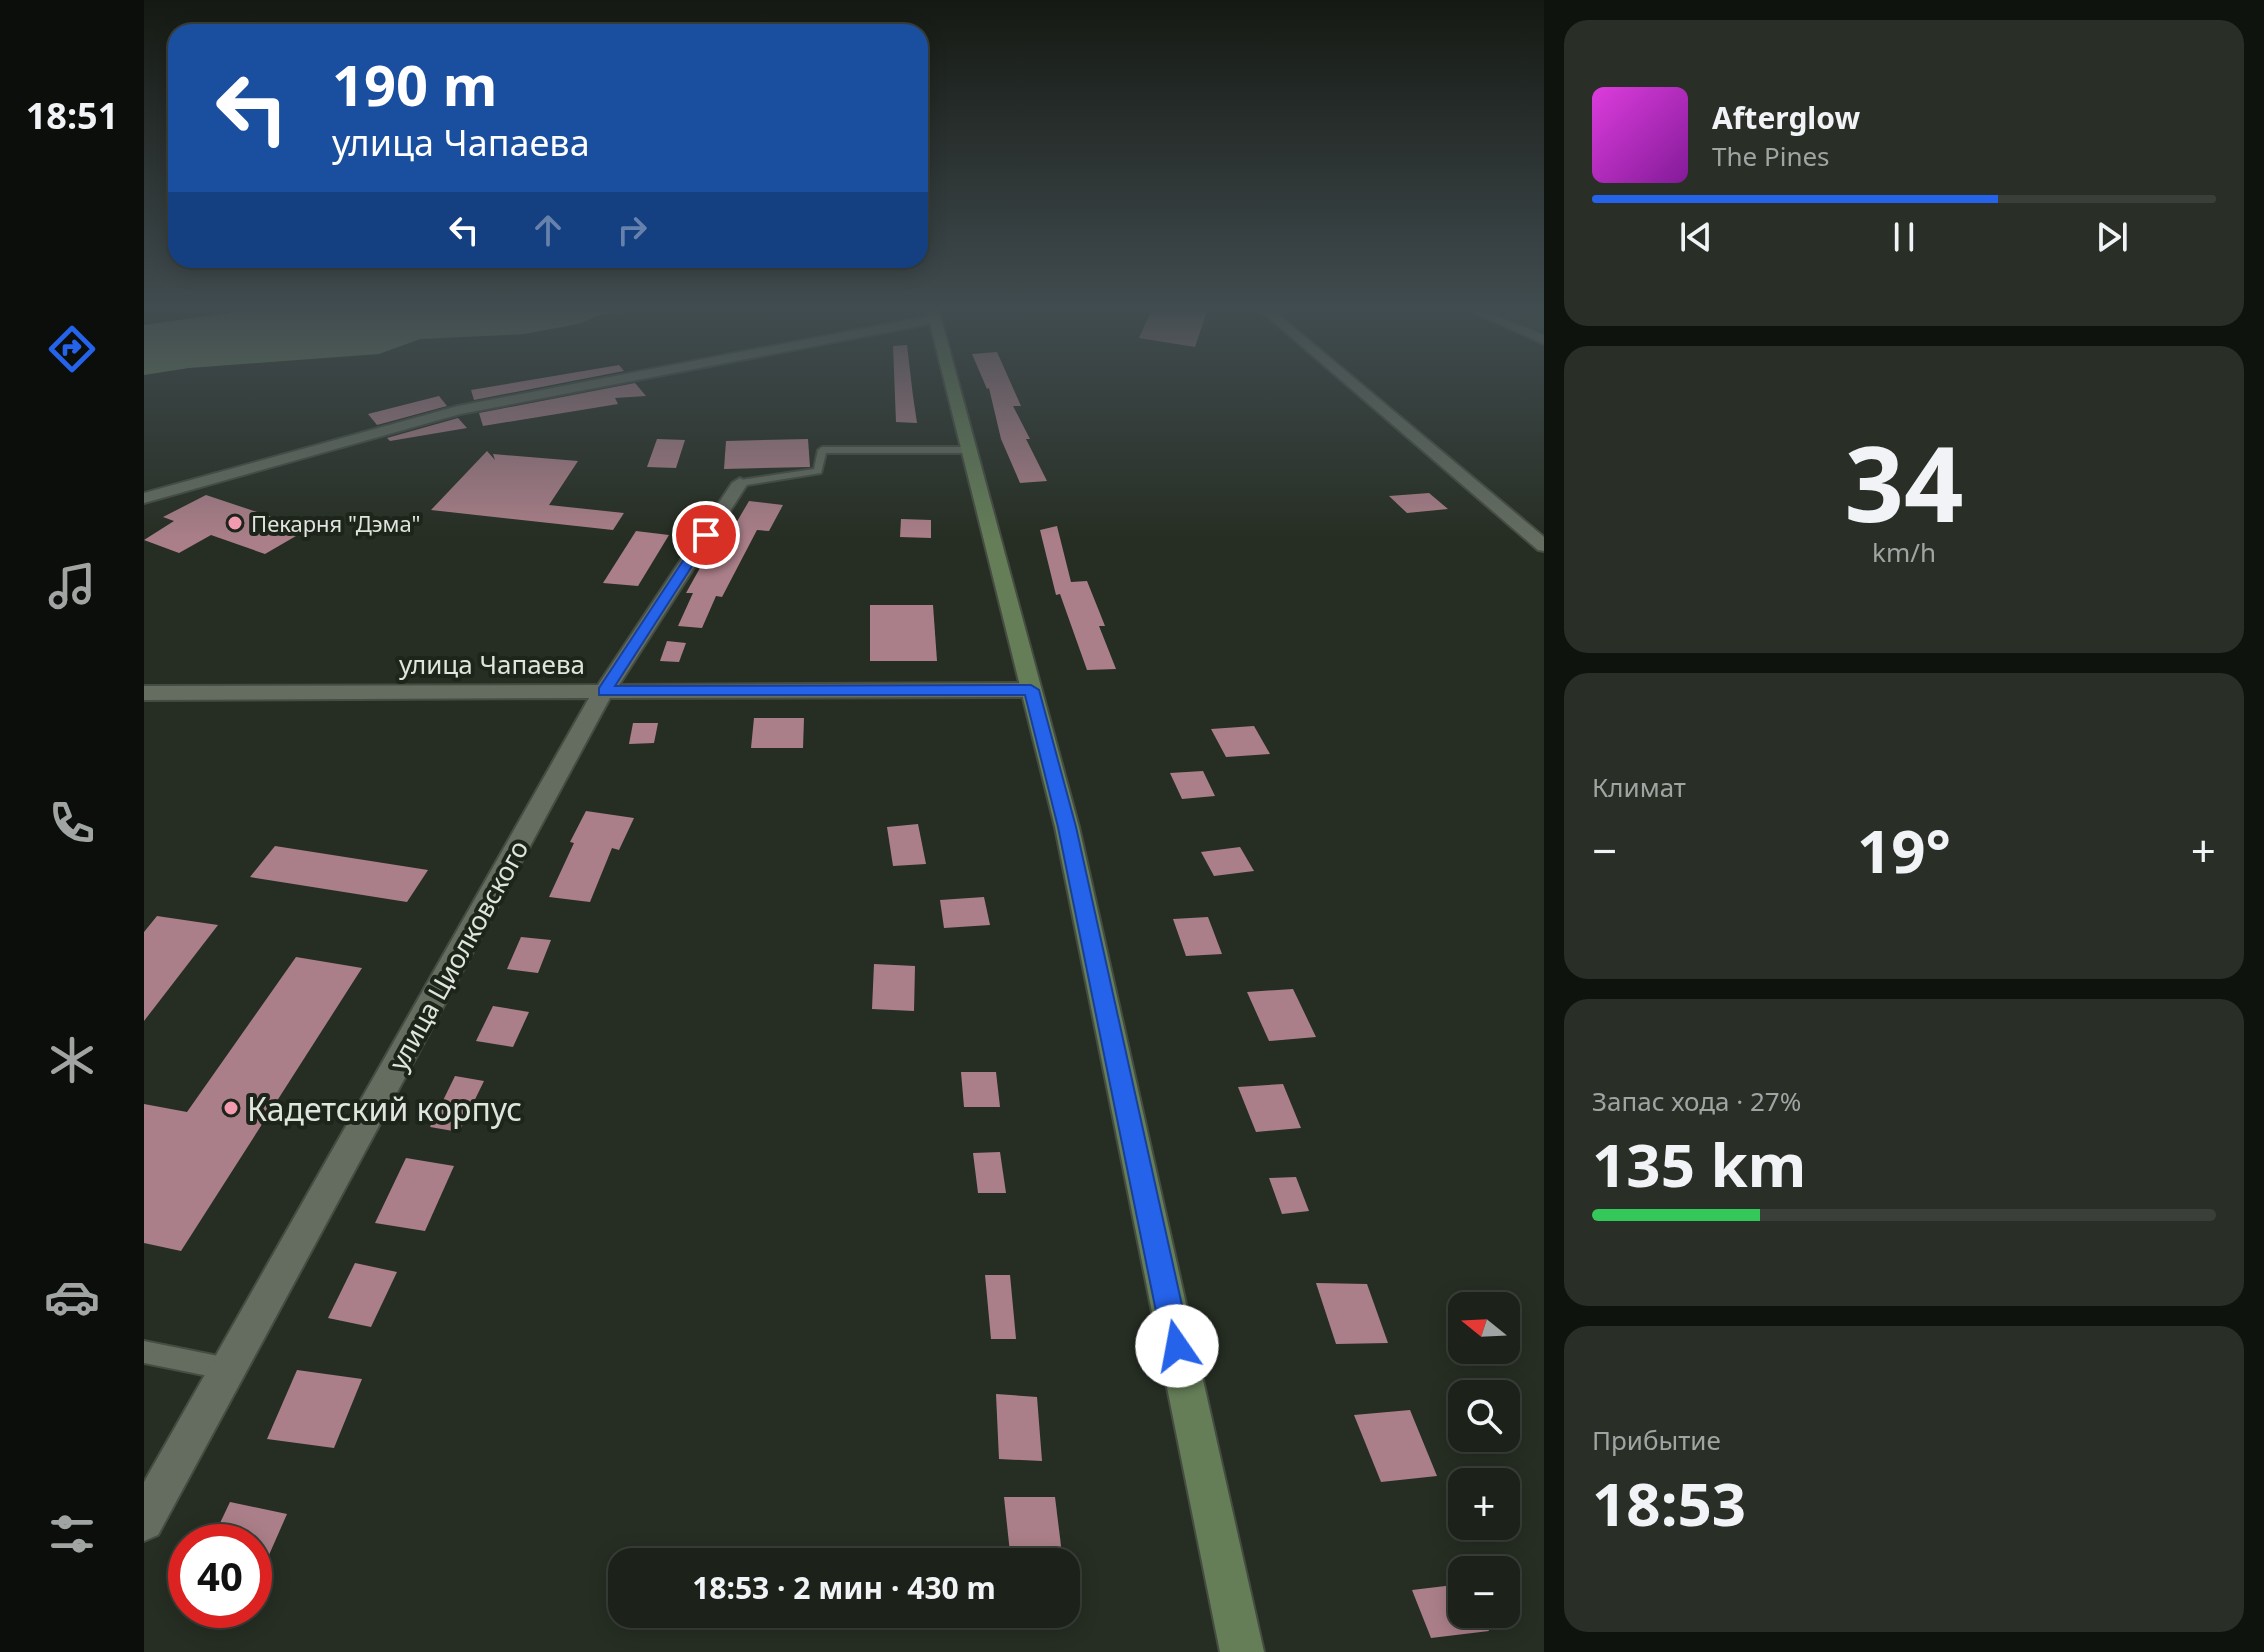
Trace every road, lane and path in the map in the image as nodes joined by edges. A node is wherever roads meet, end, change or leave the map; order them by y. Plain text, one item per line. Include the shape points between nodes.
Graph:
1 (568, 388) edge
2 (953, 388) edge
3 (1358, 388) edge
4 (969, 450) junction
5 (740, 483) joint
6 (144, 498) edge
7 (1544, 546) edge
8 (1031, 690) junction
9 (604, 691) junction
10 (144, 693) edge
11 (144, 1352) edge
12 (228, 1370) junction
13 (144, 1521) edge
14 (1242, 1652) edge

1 - 6 street via 458,410
2 - 4 street
3 - 7 street
4 - 5 lane via 822,450 818,471
4 - 8 street
5 - 9 street, улица Циолковского
8 - 9 street, улица Чапаева
8 - 14 street via 1067,827
9 - 10 street, улица Чапаева
9 - 12 street, улица Циолковского
11 - 12 lane
12 - 13 street, улица Циолковского

